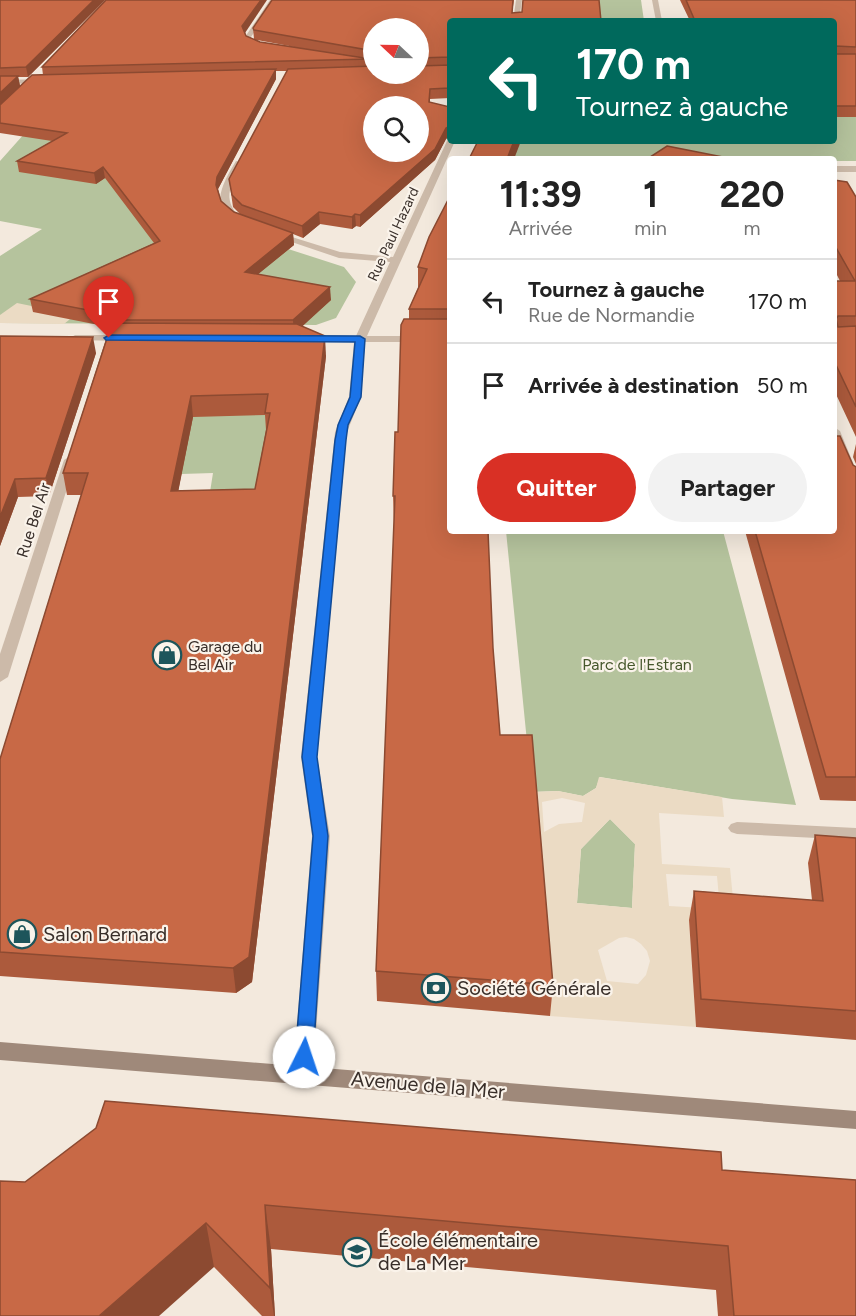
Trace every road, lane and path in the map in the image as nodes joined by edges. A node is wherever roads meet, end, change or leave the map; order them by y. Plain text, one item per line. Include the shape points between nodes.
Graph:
1 (273, 0) edge
2 (519, 0) edge
3 (655, 0) edge
4 (516, 18) edge
5 (658, 18) edge
6 (272, 48) edge
7 (39, 74) edge
8 (31, 81) junction
9 (56, 81) edge
10 (0, 82) edge
11 (23, 89) edge
12 (450, 144) edge
13 (245, 151) edge
14 (837, 169) edge
15 (856, 169) edge
16 (244, 224) edge
17 (270, 233) edge
18 (396, 260) junction
19 (65, 338) edge
20 (109, 338) junction
21 (138, 338) edge
22 (298, 339) edge
23 (360, 339) junction
24 (447, 339) edge
25 (104, 354) edge
26 (837, 438) edge
27 (75, 443) edge
28 (856, 486) edge
29 (0, 677) edge
30 (737, 828) dead end
31 (856, 834) edge
32 (0, 1051) edge
33 (303, 1075) junction
34 (856, 1120) edge

1 - 6 street via 248,39
2 - 4 street
3 - 5 street
7 - 8 street
8 - 9 street
8 - 10 street
8 - 11 street
12 - 18 street, Rue Paul Hazard
13 - 16 street via 223,194 230,214
14 - 15 street
17 - 18 street via 339,255
18 - 23 street, Rue Paul Hazard
19 - 20 street
20 - 21 street
20 - 25 street
22 - 23 street
23 - 24 street
23 - 33 street, Rue Paul Hazard via 355,397 340,440 309,757 321,836
26 - 28 street
27 - 29 street, Rue Bel Air
30 - 31 street
32 - 33 street, Avenue de la Mer
33 - 34 street, Avenue de la Mer

